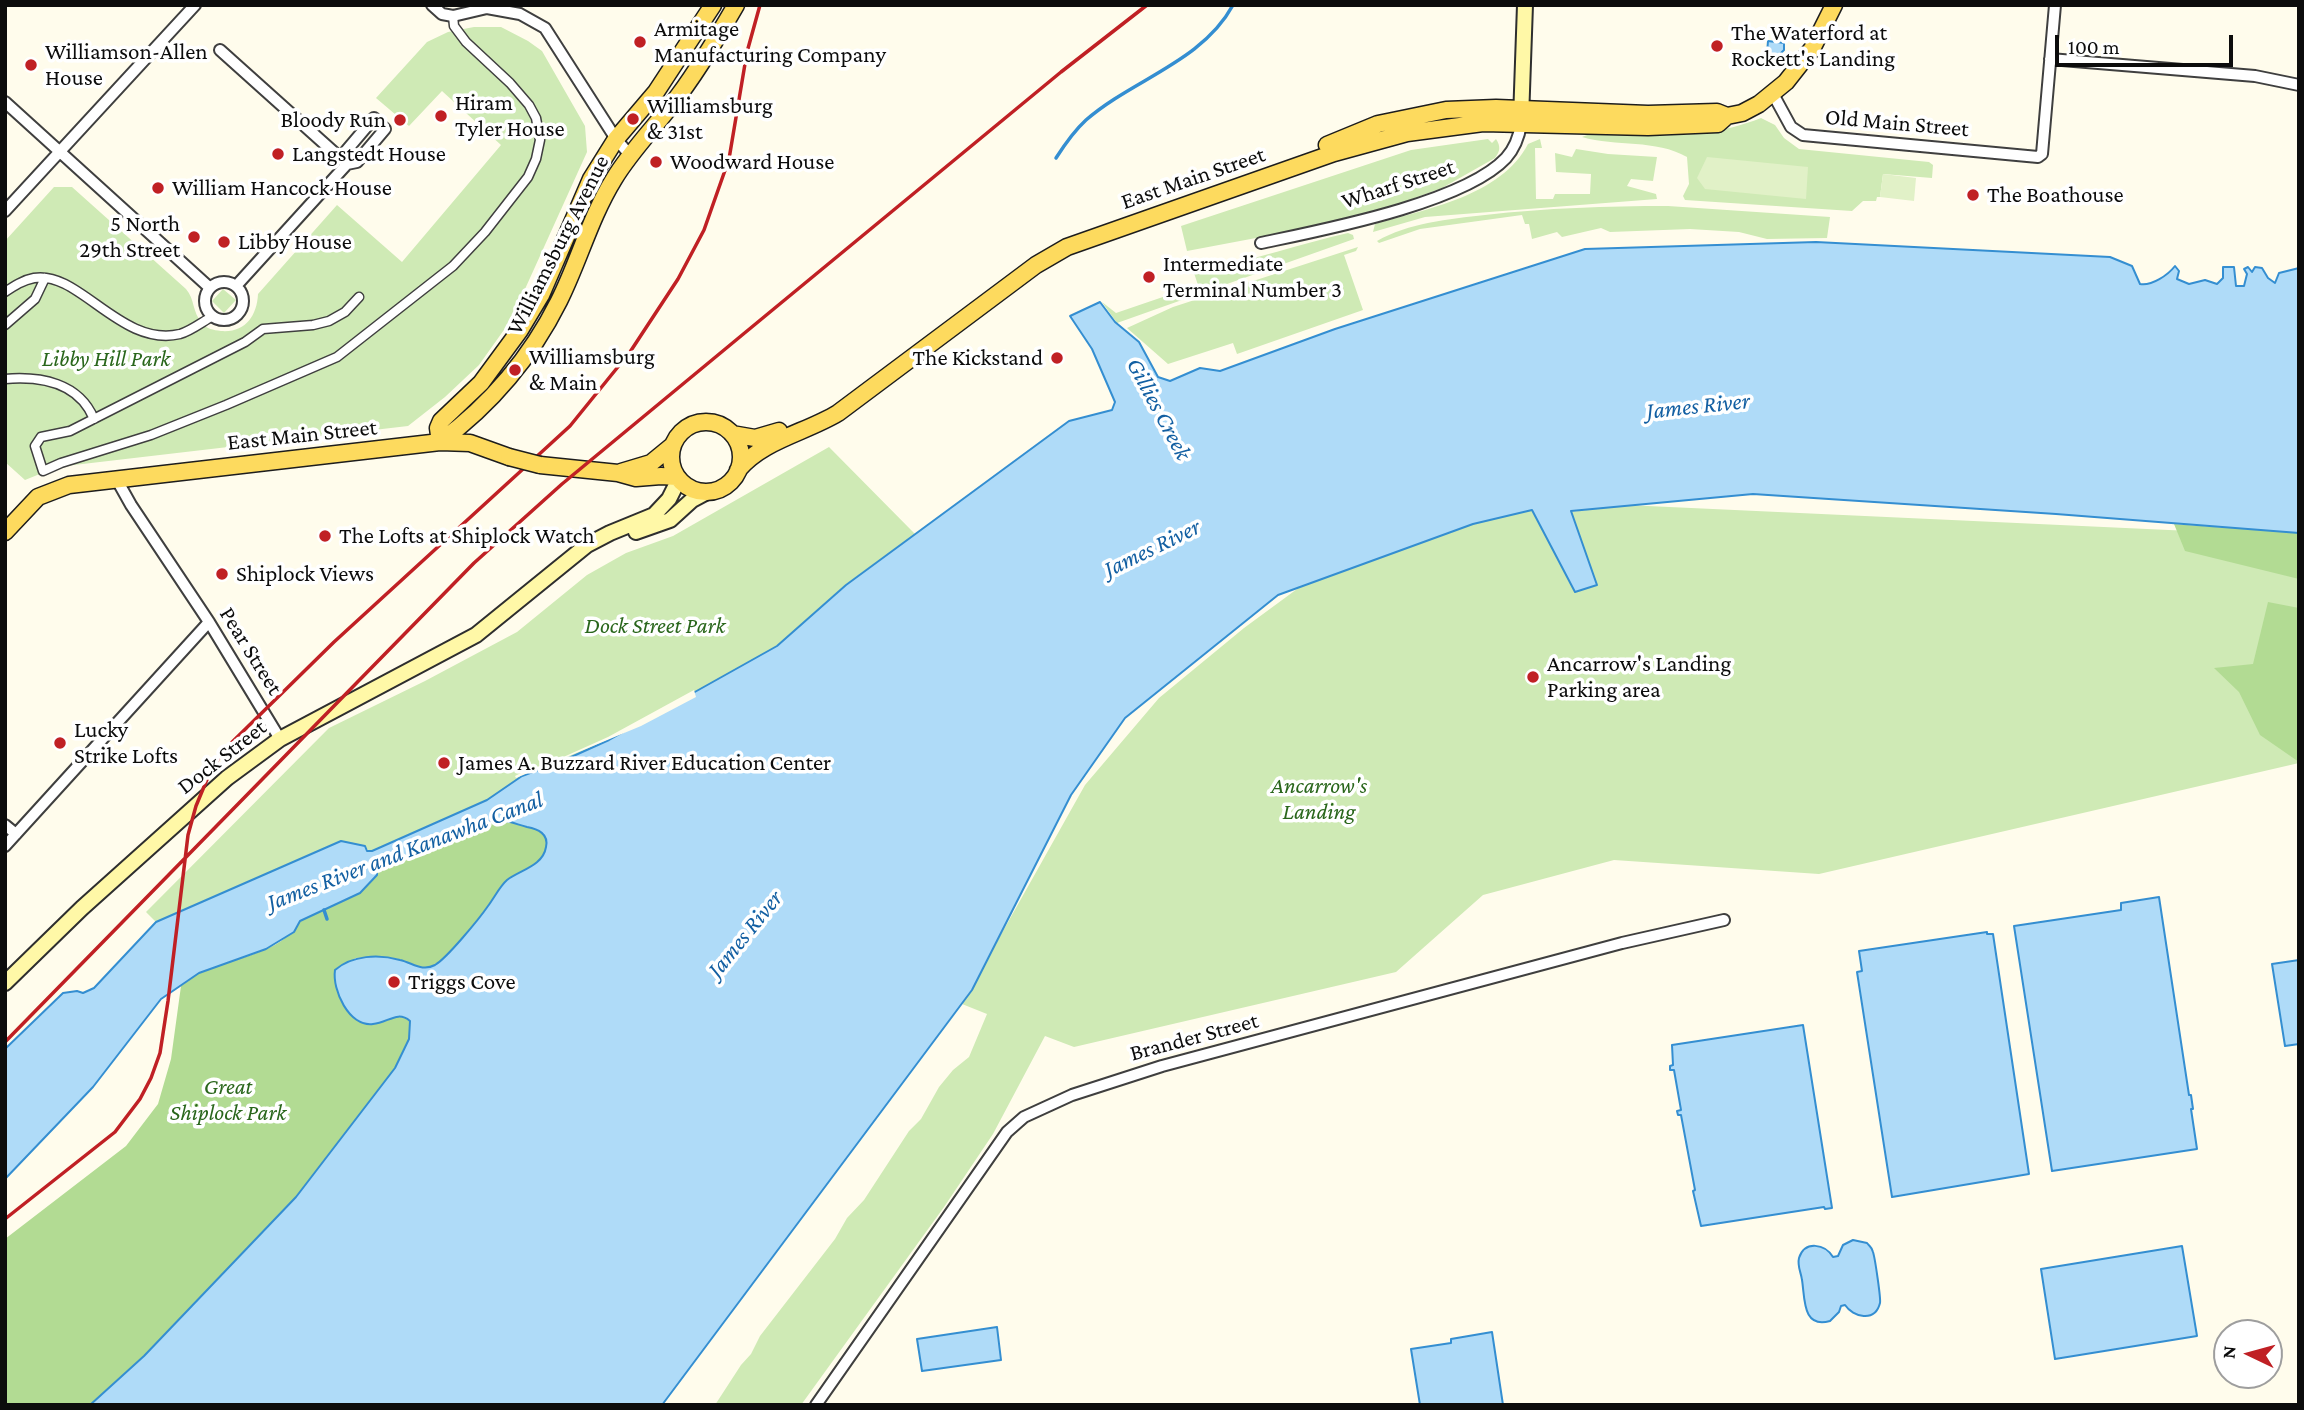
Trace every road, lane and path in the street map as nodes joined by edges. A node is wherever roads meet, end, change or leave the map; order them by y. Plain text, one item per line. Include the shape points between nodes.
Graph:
1 (195, 5) edge
2 (432, 5) edge
3 (713, 5) edge
4 (736, 5) edge
5 (1525, 5) edge
6 (1834, 5) edge
7 (2055, 5) edge
8 (453, 16) junction
9 (220, 50) dead end
10 (2050, 59) junction
11 (2299, 76) edge
12 (2277, 80) junction
13 (2299, 85) edge
14 (1773, 94) junction
15 (5, 102) edge
16 (1521, 117) junction
17 (616, 138) junction
18 (59, 152) junction
19 (630, 155) junction
20 (5, 211) edge
21 (1261, 243) dead end
22 (45, 278) junction
23 (236, 286) junction
24 (210, 288) junction
25 (5, 292) edge
26 (359, 297) dead end
27 (213, 316) junction
28 (5, 325) edge
29 (5, 379) edge
30 (94, 419) junction
31 (732, 434) junction
32 (440, 442) junction
33 (673, 445) junction
34 (738, 471) junction
35 (618, 473) junction
36 (678, 478) junction
37 (117, 480) junction
38 (707, 492) junction
39 (5, 532) edge
40 (502, 616) junction
41 (209, 622) junction
42 (280, 738) junction
43 (5, 825) edge
44 (16, 834) junction
45 (5, 846) edge
46 (1724, 920) dead end
47 (5, 983) edge
48 (816, 1405) edge

1 - 18 street
2 - 8 street
3 - 17 main road, Williamsburg Avenue via 656,92
4 - 19 main road, Williamsburg Avenue via 678,96
5 - 16 main road
6 - 14 main road, East Main Street via 1803,63
7 - 10 street
8 - 17 street via 487,8 520,14 545,28
8 - 30 street via 454,26 466,41 529,105 540,140 528,177 485,232 453,266 337,358 151,435 43,471 37,440
9 - 23 street via 347,164
10 - 12 street
10 - 14 street, Old Main Street via 2039,156 1803,135 1791,127
11 - 12 street
12 - 13 street
14 - 16 main road, East Main Street via 1742,113 1727,116 1717,112
15 - 18 street
16 - 21 street, Wharf Street via 1517,142 1503,162 1454,191 1379,215
16 - 31 main road, East Main Street via 1446,110 1392,120 1068,236 1034,254 804,421 764,437
16 - 34 main road, East Main Street via 1368,142 1059,251 838,412 761,449
17 - 19 street
17 - 32 main road, Williamsburg Avenue via 579,202 535,307 488,375 440,421
18 - 20 street
18 - 24 street
19 - 32 main road, Williamsburg Avenue via 601,202 560,299 539,336 483,406
22 - 25 street via 24,280
22 - 27 street via 64,282 117,320 156,334 183,333
22 - 28 street via 35,299
23 - 24 street via 225,282
23 - 27 street via 242,297 240,309 225,320
24 - 27 street via 205,299
26 - 30 street via 329,321 258,331 245,342
29 - 30 street via 29,378 63,386 88,406
31 - 33 main road via 715,423 696,424 684,430
31 - 34 main road via 740,447
32 - 35 main road, East Main Street, bridge via 470,443 540,465
32 - 37 main road, East Main Street
33 - 35 main road, East Main Street via 652,463
33 - 36 main road via 671,458
34 - 38 main road via 729,484
35 - 36 main road, East Main Street
36 - 38 main road via 693,490
36 - 40 main road, Dock Street via 669,499 654,515 581,550
37 - 39 main road, East Main Street via 52,490 32,503
37 - 41 street, Pear Street
38 - 40 main road, Dock Street via 663,523 603,546
40 - 42 main road, Dock Street via 465,641
41 - 42 street, Pear Street
41 - 44 street
42 - 47 main road, Dock Street via 227,778
43 - 44 street
44 - 45 street
46 - 48 street, Brander Street via 1162,1066 1072,1095 1024,1117 1007,1132

